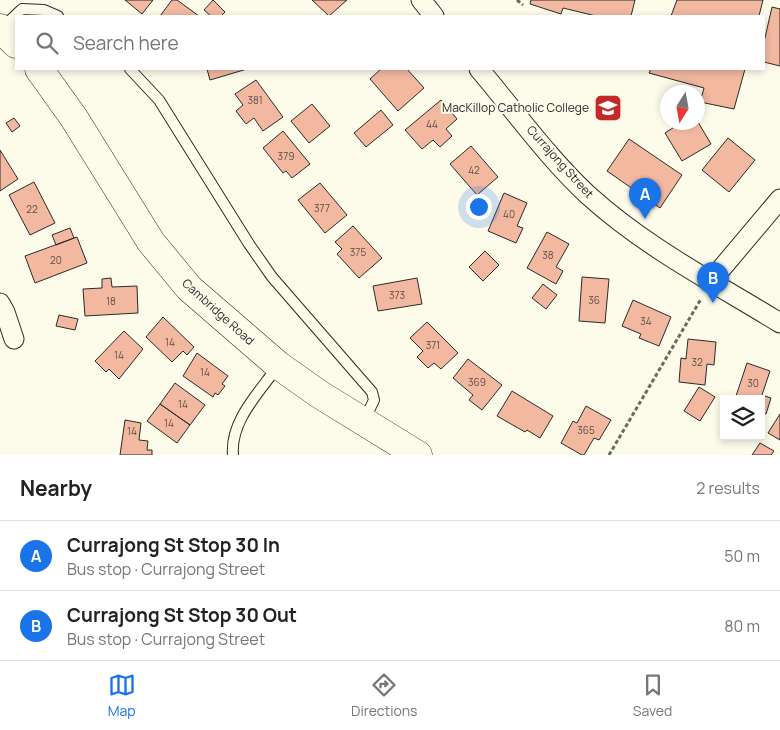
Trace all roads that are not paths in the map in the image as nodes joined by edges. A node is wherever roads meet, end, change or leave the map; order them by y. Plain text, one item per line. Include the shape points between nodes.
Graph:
1 (421, 0) edge
2 (18, 15) edge
3 (56, 15) edge
4 (433, 15) edge
5 (15, 20) edge
6 (6, 34) edge
7 (40, 70) edge
8 (131, 70) edge
9 (479, 70) edge
10 (780, 199) edge
11 (711, 281) junction
12 (0, 303) edge
13 (780, 323) edge
14 (14, 339) dead end
15 (278, 366) junction
16 (363, 421) junction
17 (233, 455) edge
18 (418, 455) edge

1 - 4 street
2 - 3 lane via 22,9 44,10
5 - 6 lane
7 - 15 main road, Cambridge Road via 74,118 151,242 189,288
8 - 16 lane via 159,100 272,277 372,392 374,400
9 - 11 street, Currajong Street via 586,194 642,238
10 - 11 street
11 - 13 street, Currajong Street
12 - 14 street
15 - 16 main road, Cambridge Road
15 - 17 lane via 239,422 232,442
16 - 18 main road, Cambridge Road

